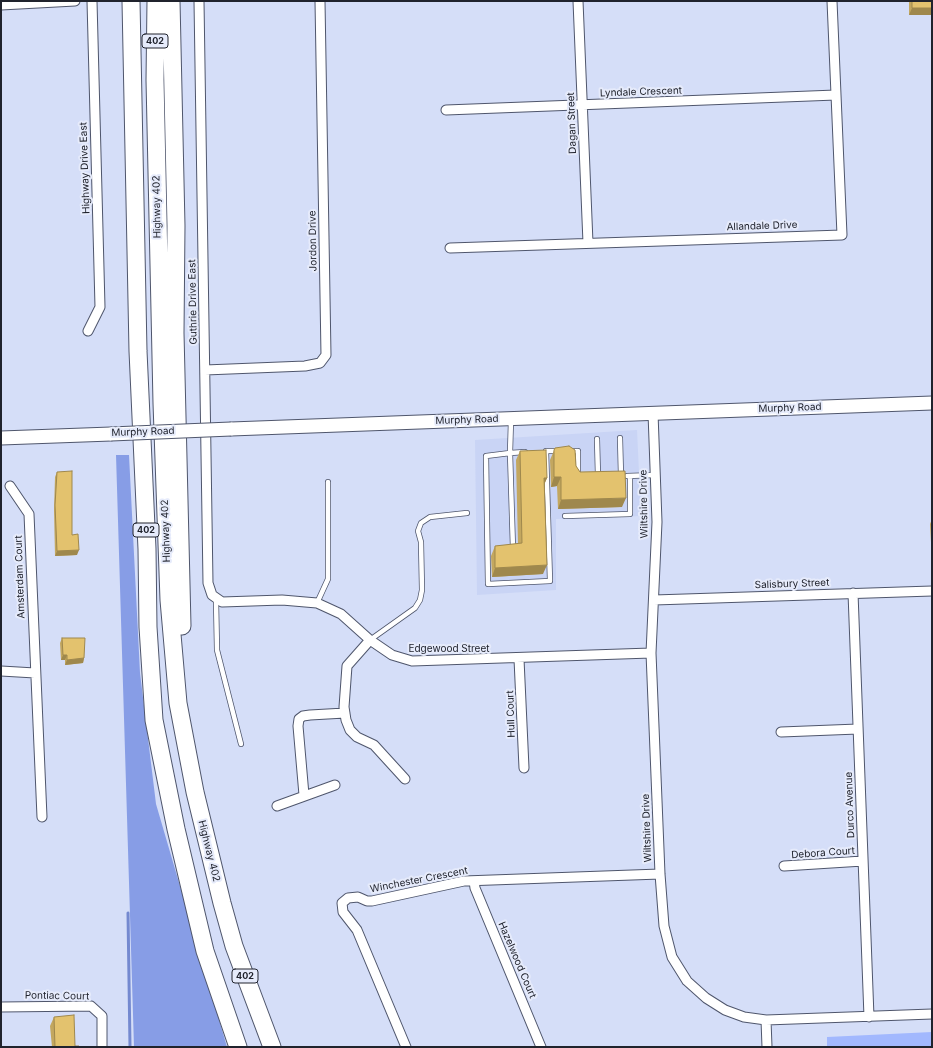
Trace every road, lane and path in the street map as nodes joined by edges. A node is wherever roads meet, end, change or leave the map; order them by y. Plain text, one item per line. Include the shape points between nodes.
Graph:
1 (74, 1) edge
2 (92, 1) edge
3 (121, 1) edge
4 (131, 1) edge
5 (150, 1) edge
6 (156, 1) edge
7 (172, 1) edge
8 (199, 1) edge
9 (320, 1) edge
10 (578, 1) edge
11 (832, 1) edge
12 (1, 5) edge
13 (155, 80) junction
14 (836, 95) junction
15 (583, 105) junction
16 (446, 110) dead end
17 (588, 243) junction
18 (450, 248) dead end
19 (88, 331) dead end
20 (138, 351) junction
21 (205, 370) junction
22 (932, 403) edge
23 (653, 413) junction
24 (511, 418) junction
25 (1, 438) edge
26 (620, 438) dead end
27 (597, 439) dead end
28 (546, 451) junction
29 (532, 452) edge
30 (539, 452) edge
31 (510, 453) junction
32 (655, 475) junction
33 (614, 476) edge
34 (621, 476) junction
35 (630, 476) junction
36 (591, 477) edge
37 (598, 477) junction
38 (606, 477) edge
39 (585, 478) edge
40 (328, 482) dead end
41 (10, 486) dead end
42 (467, 513) dead end
43 (565, 516) dead end
44 (494, 551) edge
45 (507, 551) edge
46 (488, 552) junction
47 (932, 591) edge
48 (853, 592) junction
49 (216, 600) junction
50 (654, 600) junction
51 (317, 603) junction
52 (370, 640) junction
53 (651, 653) junction
54 (519, 659) junction
55 (1, 671) edge
56 (36, 673) junction
57 (345, 713) junction
58 (858, 729) junction
59 (781, 732) dead end
60 (241, 744) dead end
61 (524, 768) dead end
62 (405, 779) dead end
63 (335, 785) dead end
64 (304, 795) junction
65 (277, 806) dead end
66 (42, 817) dead end
67 (863, 861) junction
68 (784, 866) dead end
69 (660, 874) junction
70 (474, 881) junction
71 (222, 904) junction
72 (1, 1007) edge
73 (932, 1014) edge
74 (869, 1017) junction
75 (766, 1020) junction
76 (102, 1047) edge
77 (238, 1047) edge
78 (272, 1047) edge
79 (406, 1047) edge
80 (541, 1047) edge
81 (767, 1047) edge

1 - 12 street
2 - 19 street, Highway Drive East via 100,307
3 - 20 highway via 126,197
4 - 20 highway, Highway 402 / 402
5 - 13 highway
6 - 13 highway, Highway 402 / 402
7 - 71 highway via 182,624 192,728
8 - 21 street, Guthrie Drive East
9 - 21 street, Jordon Drive via 326,355 320,363 305,366
10 - 15 street, Dagan Street
11 - 14 street, Allandale Drive
13 - 71 highway, Highway 402 / 402 via 162,395 172,645 178,703 188,758
14 - 15 street, Lyndale Crescent
14 - 17 street, Allandale Drive via 842,235
15 - 16 street, Lyndale Crescent
15 - 17 street, Dagan Street
17 - 18 street, Allandale Drive
20 - 77 highway, Highway 402 / 402 via 154,720 176,829 205,951
21 - 49 street, Guthrie Drive East via 208,583 209,590
22 - 23 street, Murphy Road
23 - 24 street, Murphy Road
23 - 32 street, Wiltshire Drive
24 - 25 street, Murphy Road, bridge
24 - 31 lane
26 - 34 lane
27 - 37 lane
28 - 30 lane
28 - 39 lane via 578,451 578,478
28 - 46 lane via 550,581 488,584
29 - 31 lane
31 - 45 lane via 513,550
31 - 46 lane via 486,456
32 - 35 lane
32 - 50 street, Wiltshire Drive via 657,522
33 - 34 lane
34 - 35 lane
35 - 43 lane via 630,514
36 - 37 lane
37 - 38 lane
40 - 51 lane via 328,579
41 - 56 street, Amsterdam Court via 29,514
42 - 52 lane via 430,517 421,523 418,531 421,542 420,600 415,608
44 - 46 lane
47 - 48 street, Salisbury Street
48 - 50 street, Salisbury Street
48 - 58 street, Durco Avenue
49 - 51 street, Edgewood Street
49 - 60 lane via 217,650
50 - 53 street, Wiltshire Drive
51 - 52 street, Edgewood Street via 341,614
52 - 54 street, Edgewood Street via 392,655 412,661
52 - 57 street via 347,666
53 - 54 street, Edgewood Street
53 - 69 street, Wiltshire Drive
54 - 61 street, Hull Court
55 - 56 street
56 - 66 street, Amsterdam Court
57 - 62 street via 350,730 374,746
57 - 64 street via 310,715 299,719
58 - 59 street
58 - 67 street, Durco Avenue
63 - 64 street
64 - 65 street
67 - 68 street, Debora Court
67 - 74 street, Durco Avenue
69 - 70 street, Winchester Crescent
69 - 75 street, Wiltshire Drive via 664,926 672,957 687,981 725,1010 744,1017
70 - 79 street, Winchester Crescent via 454,882 372,901 353,897 342,903 343,912 357,930
70 - 80 street, Hazelwood Court
71 - 78 highway, Highway 402 / 402 via 234,946
72 - 76 street, Pontiac Court via 91,1006 102,1016
73 - 74 street, Wiltshire Drive
74 - 75 street, Wiltshire Drive
75 - 81 street

